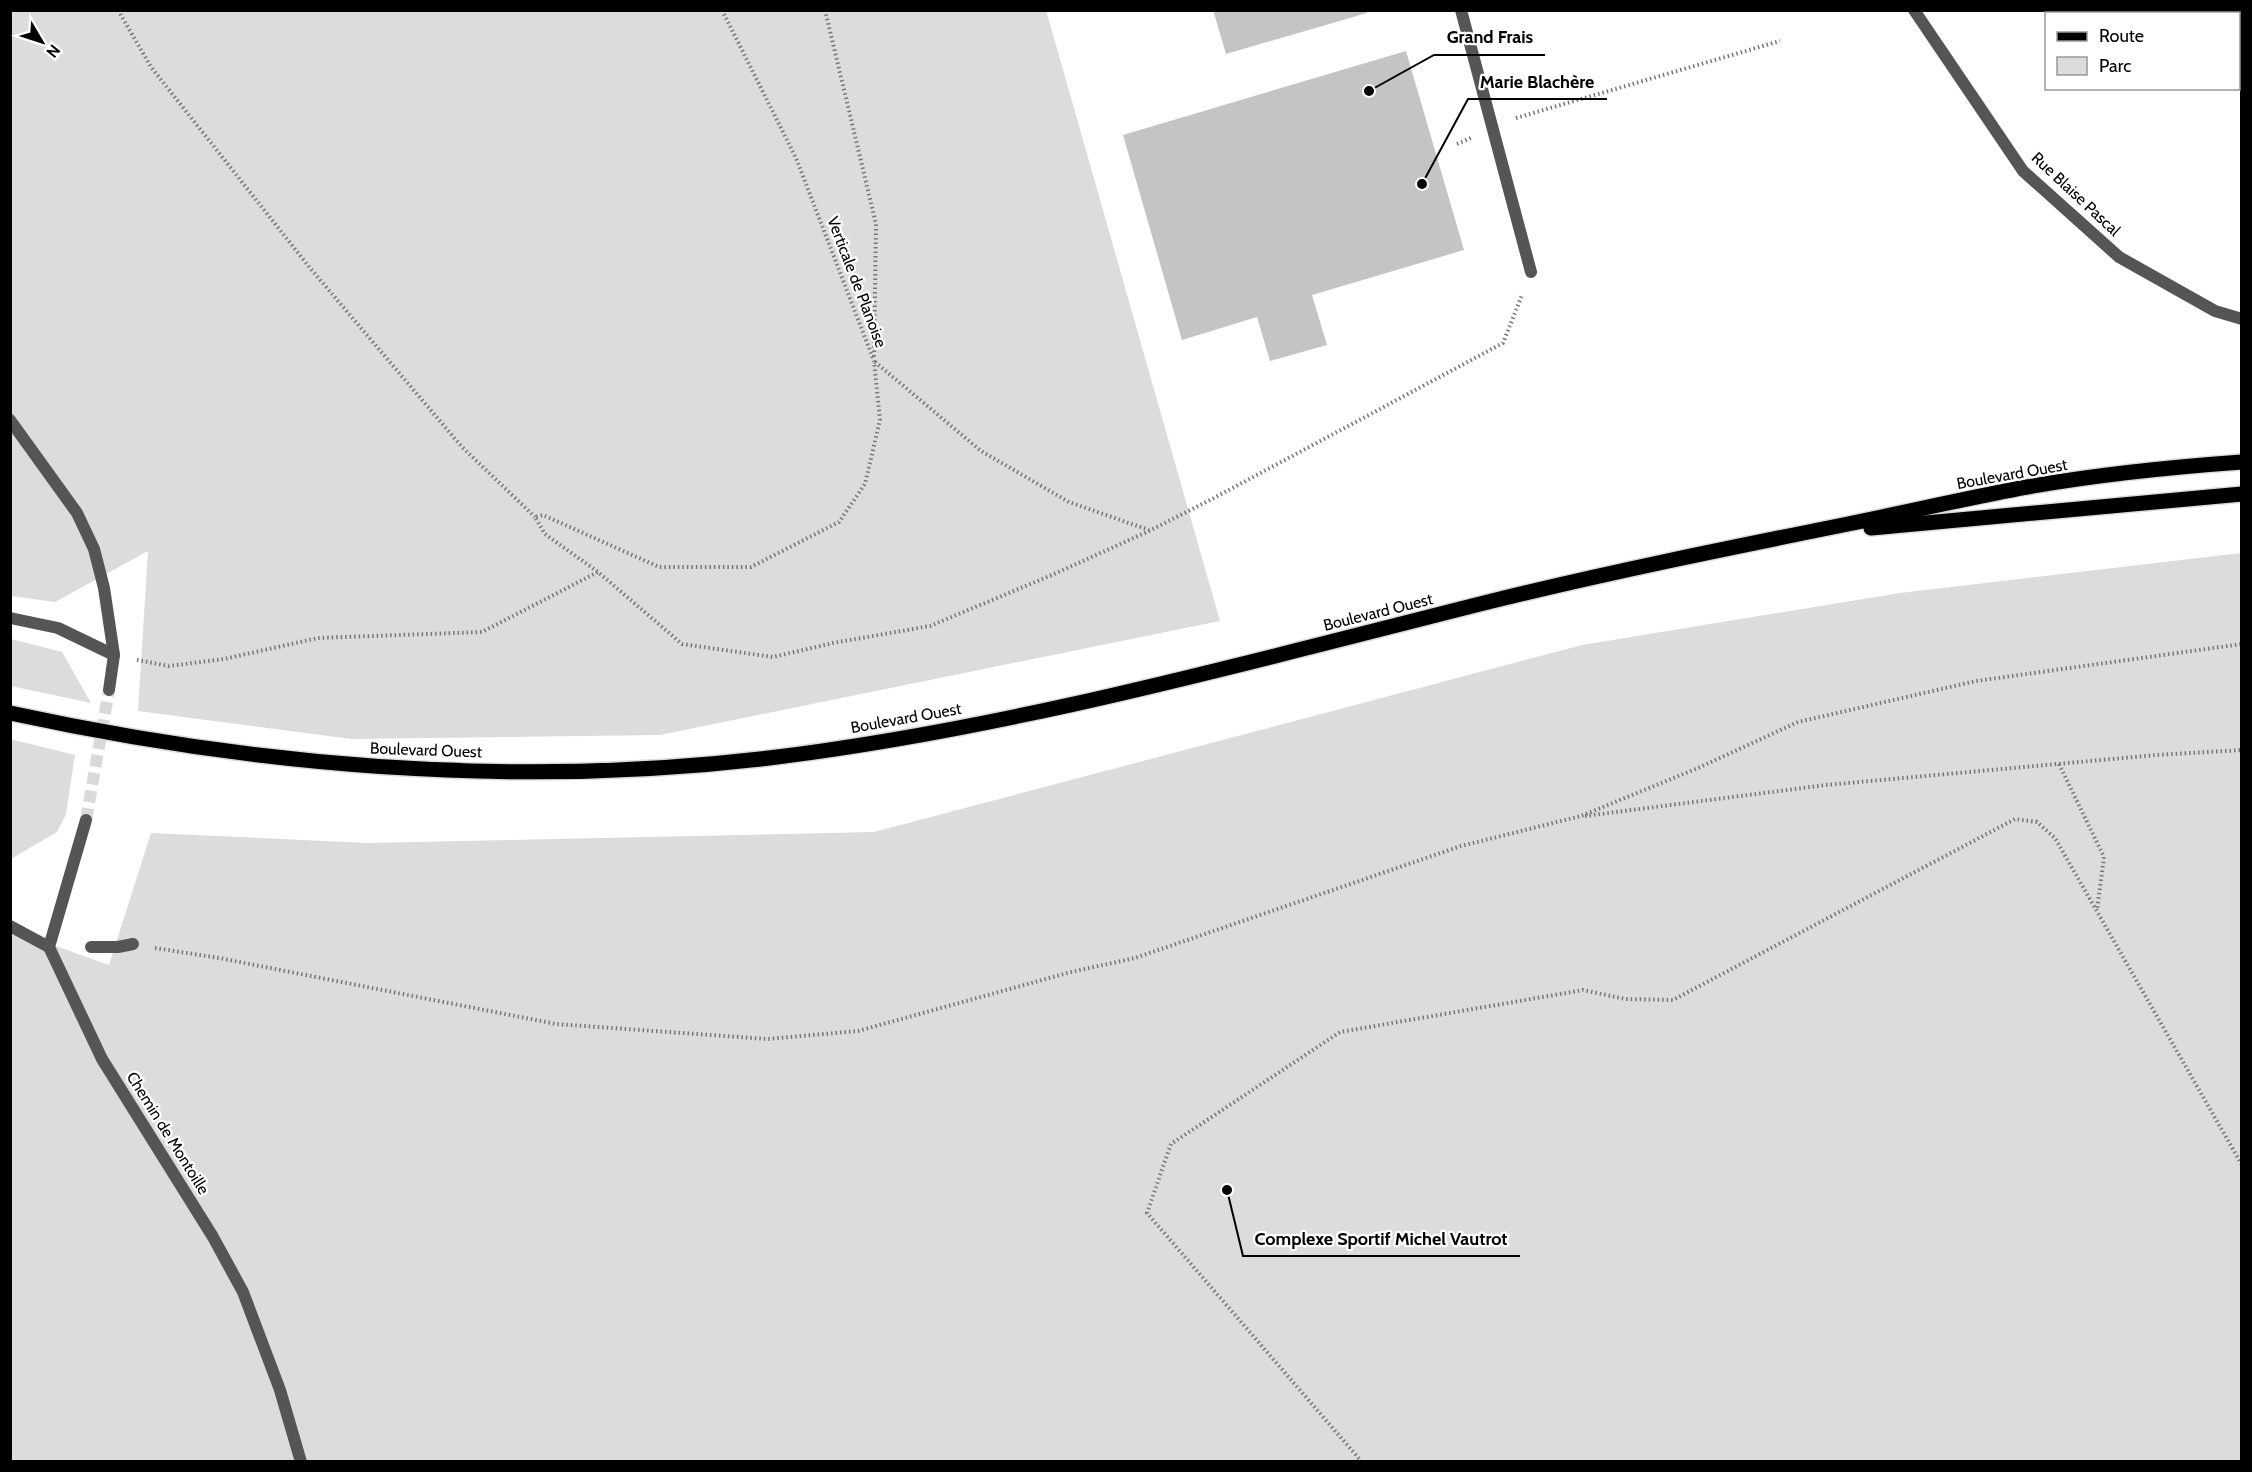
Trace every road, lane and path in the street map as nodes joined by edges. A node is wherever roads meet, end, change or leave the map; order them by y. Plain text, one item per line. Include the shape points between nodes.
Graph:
1 (118, 10) edge
2 (722, 10) edge
3 (825, 10) edge
4 (1461, 10) edge
5 (1914, 10) edge
6 (1780, 41) dead end
7 (1492, 128) junction
8 (1457, 144) dead end
9 (1531, 272) joint
10 (2241, 319) edge
11 (874, 361) junction
12 (10, 420) edge
13 (2241, 462) edge
14 (2241, 494) edge
15 (535, 517) junction
16 (1149, 531) junction
17 (1791, 536) junction
18 (598, 572) junction
19 (10, 618) edge
20 (2241, 644) edge
21 (114, 655) junction
22 (109, 690) tunnel mouth
23 (10, 712) edge
24 (2241, 750) edge
25 (2060, 764) junction
26 (1581, 816) junction
27 (86, 820) tunnel mouth
28 (2097, 911) junction
29 (10, 926) edge
30 (133, 944) joint
31 (91, 946) dead end
32 (49, 947) junction
33 (2241, 1165) edge
34 (301, 1461) edge
35 (1362, 1461) edge

1 - 15 path via 152,67 310,268 462,447
2 - 11 path, Verticale de Planoise via 796,158
3 - 11 path via 876,224
4 - 7 street
5 - 10 street, Rue Blaise Pascal via 2023,171 2119,257 2215,311
6 - 7 path
7 - 8 path
7 - 9 street
9 - 16 path via 1503,343
11 - 15 path, Verticale de Planoise via 880,420 864,484 839,522 751,567 659,567 543,515
11 - 16 path via 981,451 1069,502
12 - 21 street via 77,513 94,549
13 - 17 main road, Boulevard Ouest via 2030,487
14 - 17 main road, Boulevard Ouest
15 - 18 path via 544,534
16 - 18 path via 930,626 773,657 682,644
17 - 23 main road, Boulevard Ouest via 1530,592 1108,698 915,736 765,758 554,771 378,767 202,748
18 - 21 path via 482,632 318,638 224,659 169,666
19 - 21 street via 58,628
20 - 26 path via 1976,681 1798,722
21 - 22 street
24 - 25 path
25 - 26 path via 1826,785
25 - 28 path via 2104,857
26 - 30 path via 1461,846 1135,958 847,1032 767,1039 556,1024
27 - 32 street
28 - 33 path
28 - 35 path via 2055,838 2037,822 2015,819 1673,1000 1625,999 1583,990 1340,1032 1171,1144 1147,1213
29 - 32 street
30 - 31 street
32 - 34 street, Chemin de Montoille via 102,1059 243,1292

